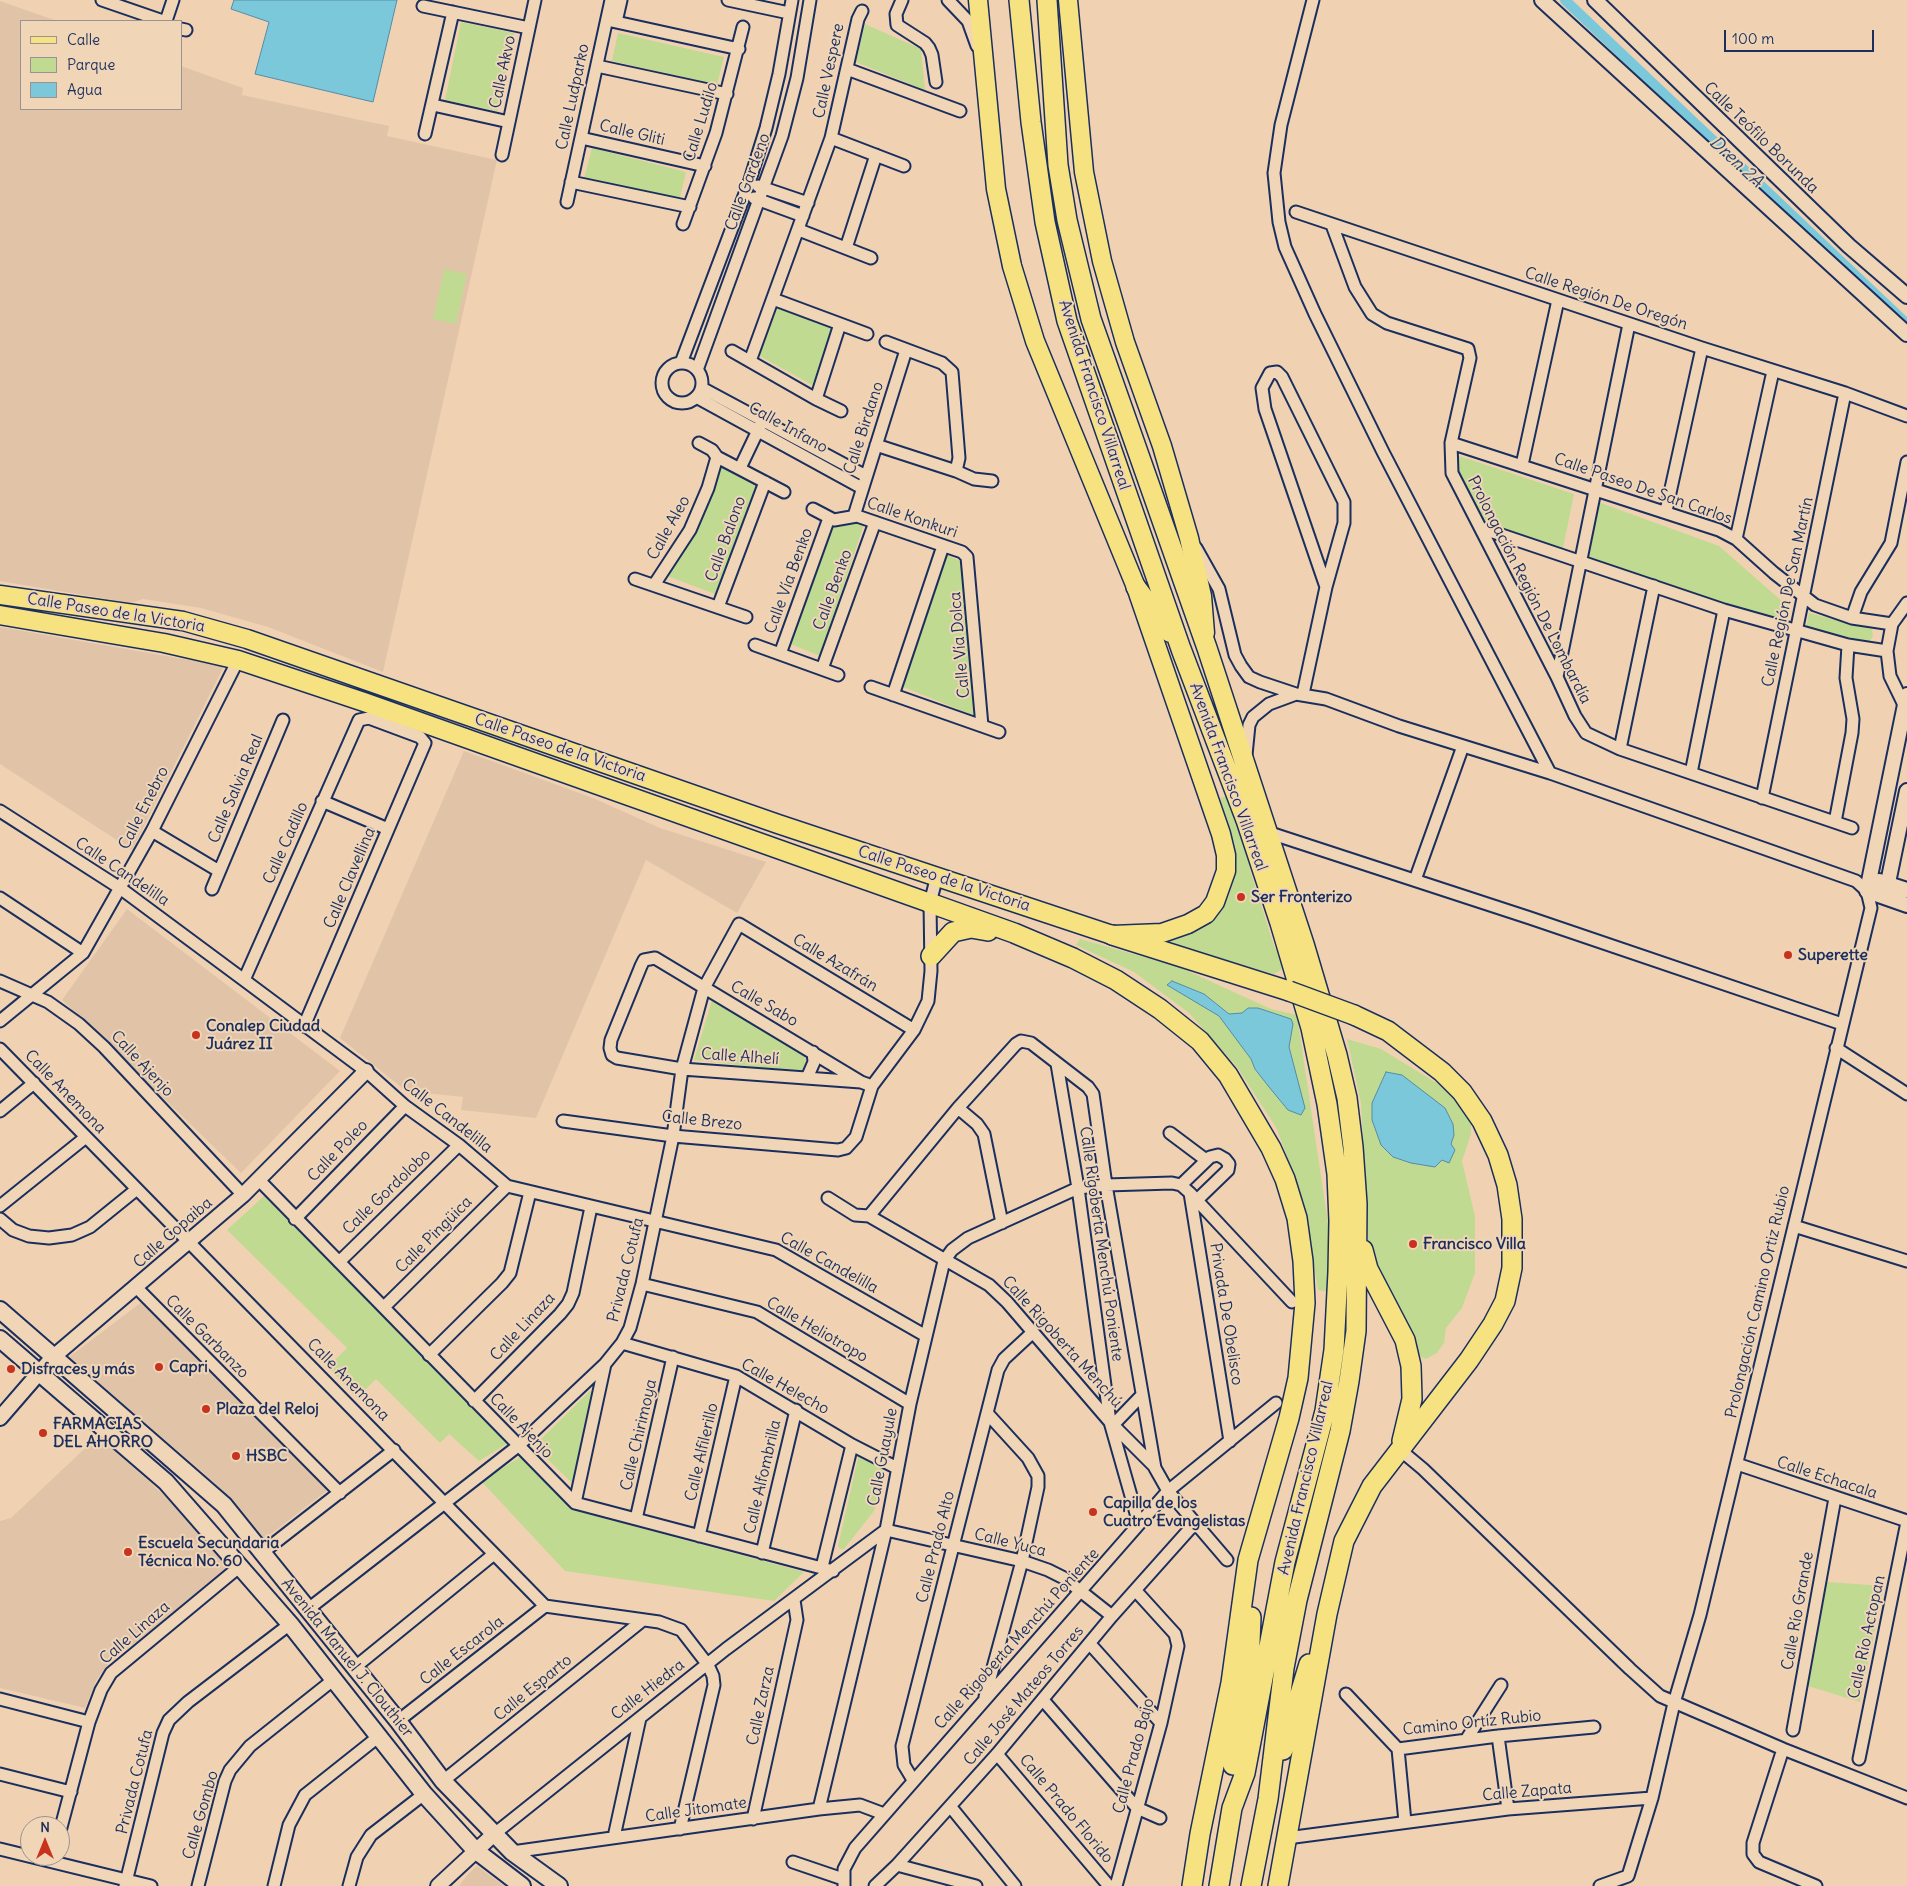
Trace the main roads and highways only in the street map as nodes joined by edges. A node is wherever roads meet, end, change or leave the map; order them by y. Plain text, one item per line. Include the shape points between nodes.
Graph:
1 (978, 0) edge
2 (1020, 0) edge
3 (1047, 0) edge
4 (1068, 0) edge
5 (1136, 587) junction
6 (0, 595) edge
7 (0, 615) edge
8 (1207, 648) junction
9 (1181, 649) junction
10 (930, 903) joint
11 (1014, 933) junction
12 (1112, 935) junction
13 (931, 956) road end
14 (1357, 1204) junction
15 (0, 1310) edge
16 (0, 1340) edge
17 (1399, 1449) junction
18 (181, 1466) junction
19 (166, 1482) junction
20 (1257, 1526) junction
21 (1327, 1614) junction
22 (1268, 1799) junction
23 (1232, 1808) junction
24 (522, 1886) edge
25 (558, 1886) edge
26 (1192, 1886) edge
27 (1219, 1886) edge
28 (1252, 1886) edge
29 (1278, 1886) edge

1 - 5 main road via 996,189 1012,266 1036,341
2 - 9 highway, Avenida Francisco Villarreal via 1031,122 1045,222 1065,312
3 - 8 highway, Avenida Francisco Villarreal via 1058,165 1076,262 1091,319
4 - 8 main road via 1084,172 1102,261 1125,342 1190,538 1202,596
5 - 9 highway
5 - 12 main road via 1204,780 1222,841 1226,871 1215,902 1206,914 1162,932
6 - 12 main road, Calle Paseo de la Victoria via 182,621 239,637 769,821
7 - 10 main road, Calle Paseo de la Victoria via 164,643 238,660 347,695
8 - 14 highway, Avenida Francisco Villarreal via 1337,1055 1347,1098
9 - 23 highway, Avenida Francisco Villarreal via 1246,820 1311,1028 1327,1104 1339,1221 1334,1350 1325,1411 1285,1562 1245,1773
10 - 11 highway
11 - 13 highway via 961,929 945,938
11 - 20 highway via 1116,980 1200,1041 1232,1082 1271,1148 1285,1179 1297,1218 1303,1261 1303,1340 1289,1418
12 - 17 highway, bridge via 1289,991 1388,1031 1415,1050 1462,1092 1482,1122 1498,1155 1512,1219 1512,1268 1505,1301 1469,1360
14 - 17 highway via 1365,1259 1405,1340 1411,1366 1412,1399
14 - 22 highway, Avenida Francisco Villarreal via 1356,1331 1349,1382 1340,1431 1297,1600 1284,1668
15 - 18 main road, Avenida Manuel J. Clouthier
16 - 19 main road, Avenida Manuel J. Clouthier
17 - 21 highway via 1372,1486 1347,1533
18 - 19 main road
18 - 25 main road, Avenida Manuel J. Clouthier via 224,1505 443,1781 493,1835
19 - 24 main road, Avenida Manuel J. Clouthier via 290,1624 424,1794 476,1850
20 - 23 highway via 1249,1669 1232,1775
20 - 26 highway via 1248,1560 1231,1683
21 - 22 highway
21 - 29 highway
22 - 28 highway, Avenida Francisco Villarreal
23 - 27 highway, Avenida Francisco Villarreal

